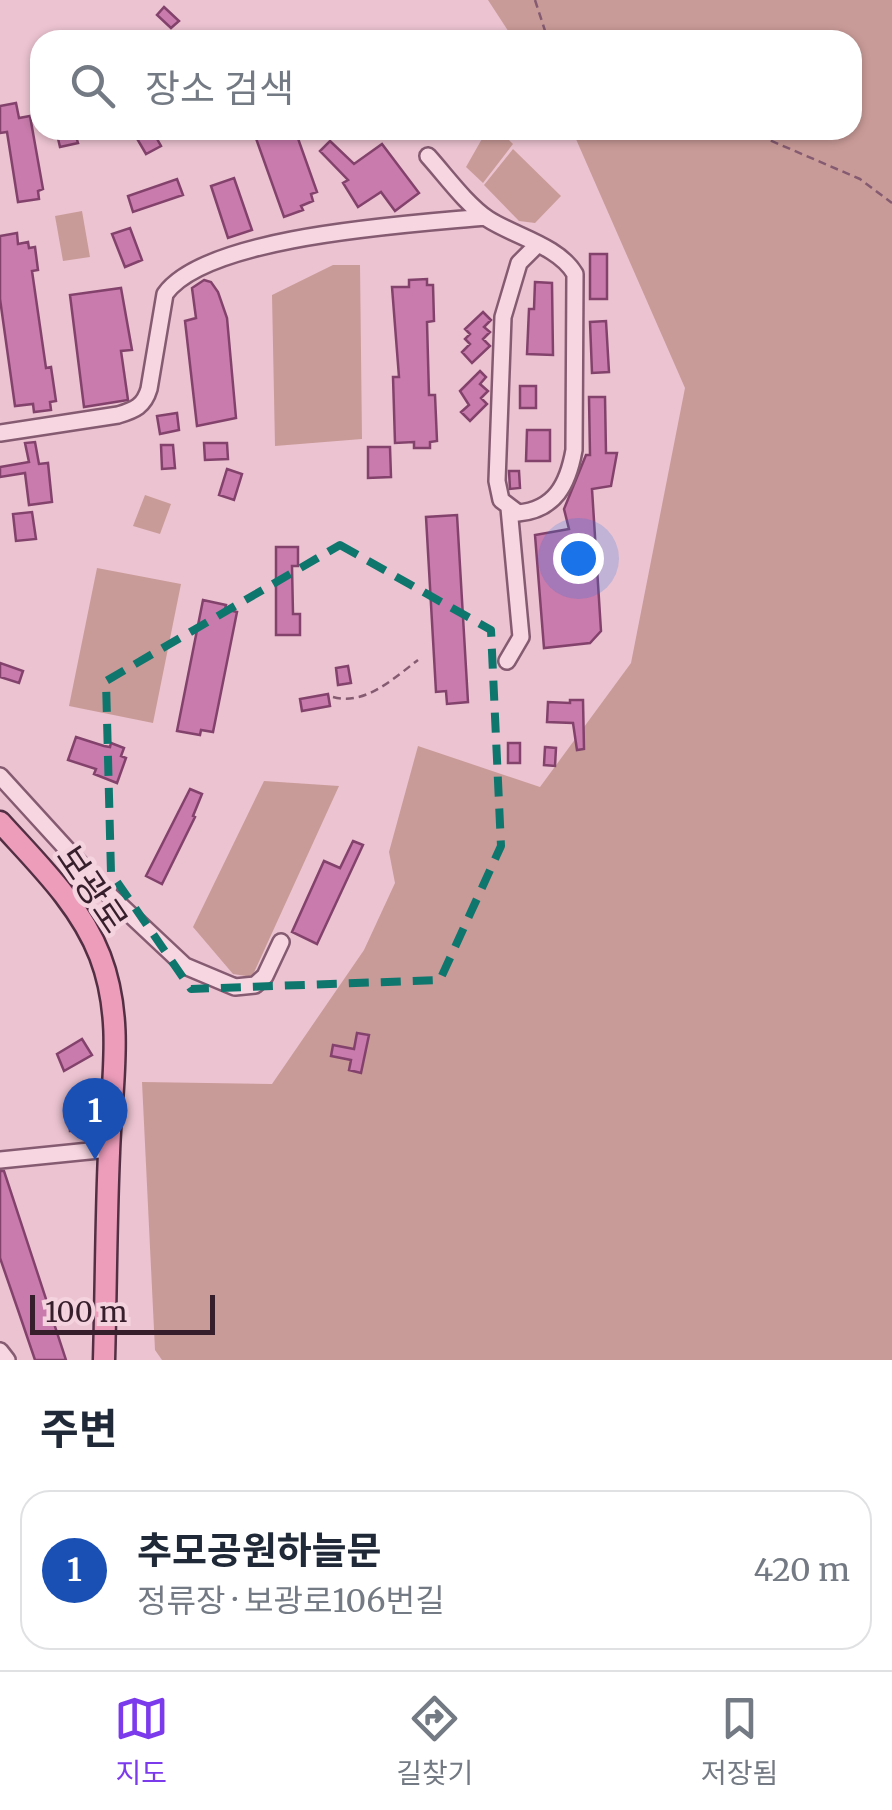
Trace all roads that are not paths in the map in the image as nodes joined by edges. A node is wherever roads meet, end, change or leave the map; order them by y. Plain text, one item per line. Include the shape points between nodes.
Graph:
1 (428, 156) dead end
2 (484, 217) junction
3 (537, 245) junction
4 (0, 432) edge
5 (509, 508) junction
6 (507, 661) dead end
7 (0, 776) edge
8 (0, 822) edge
9 (281, 942) dead end
10 (109, 1149) junction
11 (0, 1160) edge
12 (0, 1352) edge
13 (7, 1360) edge
14 (104, 1360) edge

1 - 2 street
2 - 3 street
2 - 4 street via 326,232 192,272 165,294 149,388 137,409
3 - 5 street via 519,262 503,317 497,482
3 - 5 street via 575,274 574,450 564,486 552,501 529,512
5 - 6 street via 522,637
7 - 9 street via 104,890 185,966 235,987 255,985
8 - 10 main road, 보광로 via 79,914 100,954 113,995 116,1054
10 - 11 street
10 - 14 main road, 보광로
12 - 13 street

